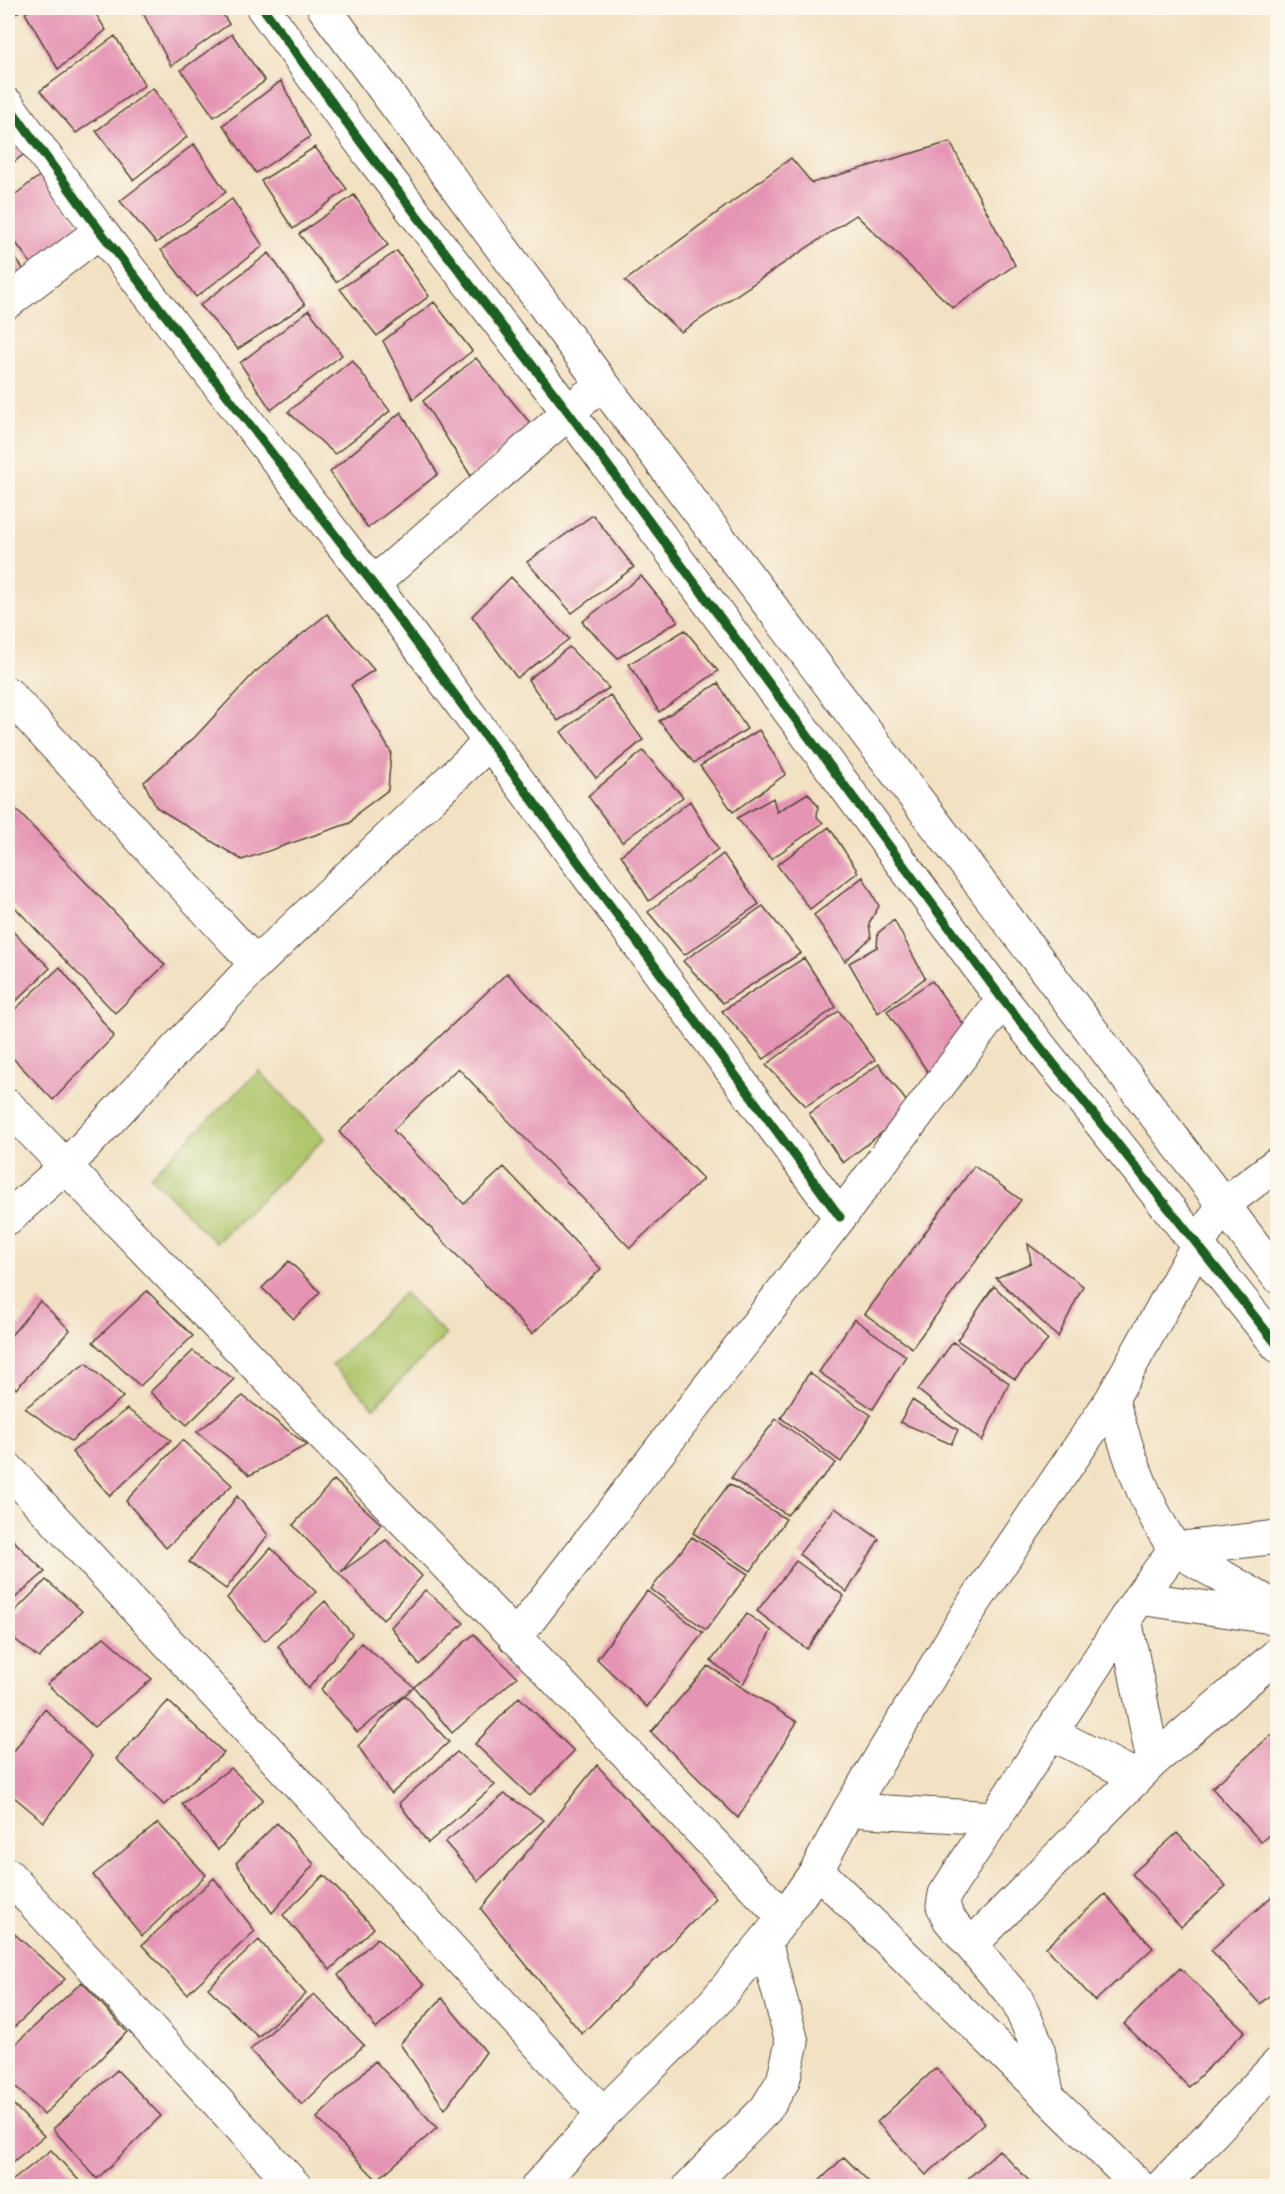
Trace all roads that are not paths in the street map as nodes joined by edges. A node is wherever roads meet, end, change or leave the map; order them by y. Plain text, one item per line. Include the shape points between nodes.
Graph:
1 (263, 8) edge
2 (324, 8) edge
3 (8, 105) edge
4 (100, 231) junction
5 (8, 302) edge
6 (601, 382) junction
7 (569, 412) junction
8 (373, 584) junction
9 (8, 694) edge
10 (489, 743) junction
11 (256, 964) junction
12 (1003, 1000) junction
13 (8, 1106) edge
14 (1278, 1163) edge
15 (66, 1166) junction
16 (1223, 1205) junction
17 (840, 1217) junction
18 (8, 1218) edge
19 (1197, 1246) junction
20 (1278, 1277) edge
21 (1278, 1346) edge
22 (1112, 1399) junction
23 (8, 1469) edge
24 (1278, 1537) edge
25 (1175, 1549) junction
26 (1132, 1609) junction
27 (1278, 1609) edge
28 (1278, 1618) edge
29 (515, 1638) junction
30 (1278, 1654) edge
31 (1051, 1733) junction
32 (1145, 1769) junction
33 (849, 1810) junction
34 (996, 1818) junction
35 (817, 1870) junction
36 (8, 1875) edge
37 (774, 1929) junction
38 (971, 1945) junction
39 (1278, 2064) edge
40 (1048, 2097) junction
41 (603, 2114) junction
42 (295, 2187) edge
43 (538, 2187) edge
44 (690, 2187) edge
45 (1139, 2187) edge
46 (1162, 2187) edge

1 - 7 street via 371,156
2 - 6 street
3 - 4 street
4 - 5 street
4 - 8 street
6 - 7 street
6 - 16 street
7 - 8 street
7 - 12 street
8 - 10 street
9 - 11 street
10 - 11 street
10 - 17 street
11 - 15 street
12 - 17 street
12 - 19 street
13 - 15 street
14 - 16 street
15 - 18 street
15 - 29 street
16 - 19 street
16 - 20 street
17 - 29 street
19 - 21 street
19 - 22 street
22 - 25 street via 1155,1521
22 - 33 street via 972,1606
23 - 41 street
24 - 25 street
25 - 26 street
25 - 27 street
26 - 28 street
26 - 31 street
26 - 32 street
29 - 37 street
30 - 32 street
31 - 32 street
31 - 34 street
32 - 38 street
33 - 34 street
33 - 35 street
34 - 38 street via 945,1894 943,1906 949,1919
35 - 37 street
35 - 40 street
36 - 42 street
37 - 41 street via 714,2003
37 - 44 street via 792,2042 783,2081 766,2109
38 - 40 street via 1017,2000 1037,2045
39 - 46 street
40 - 45 street
41 - 43 street

